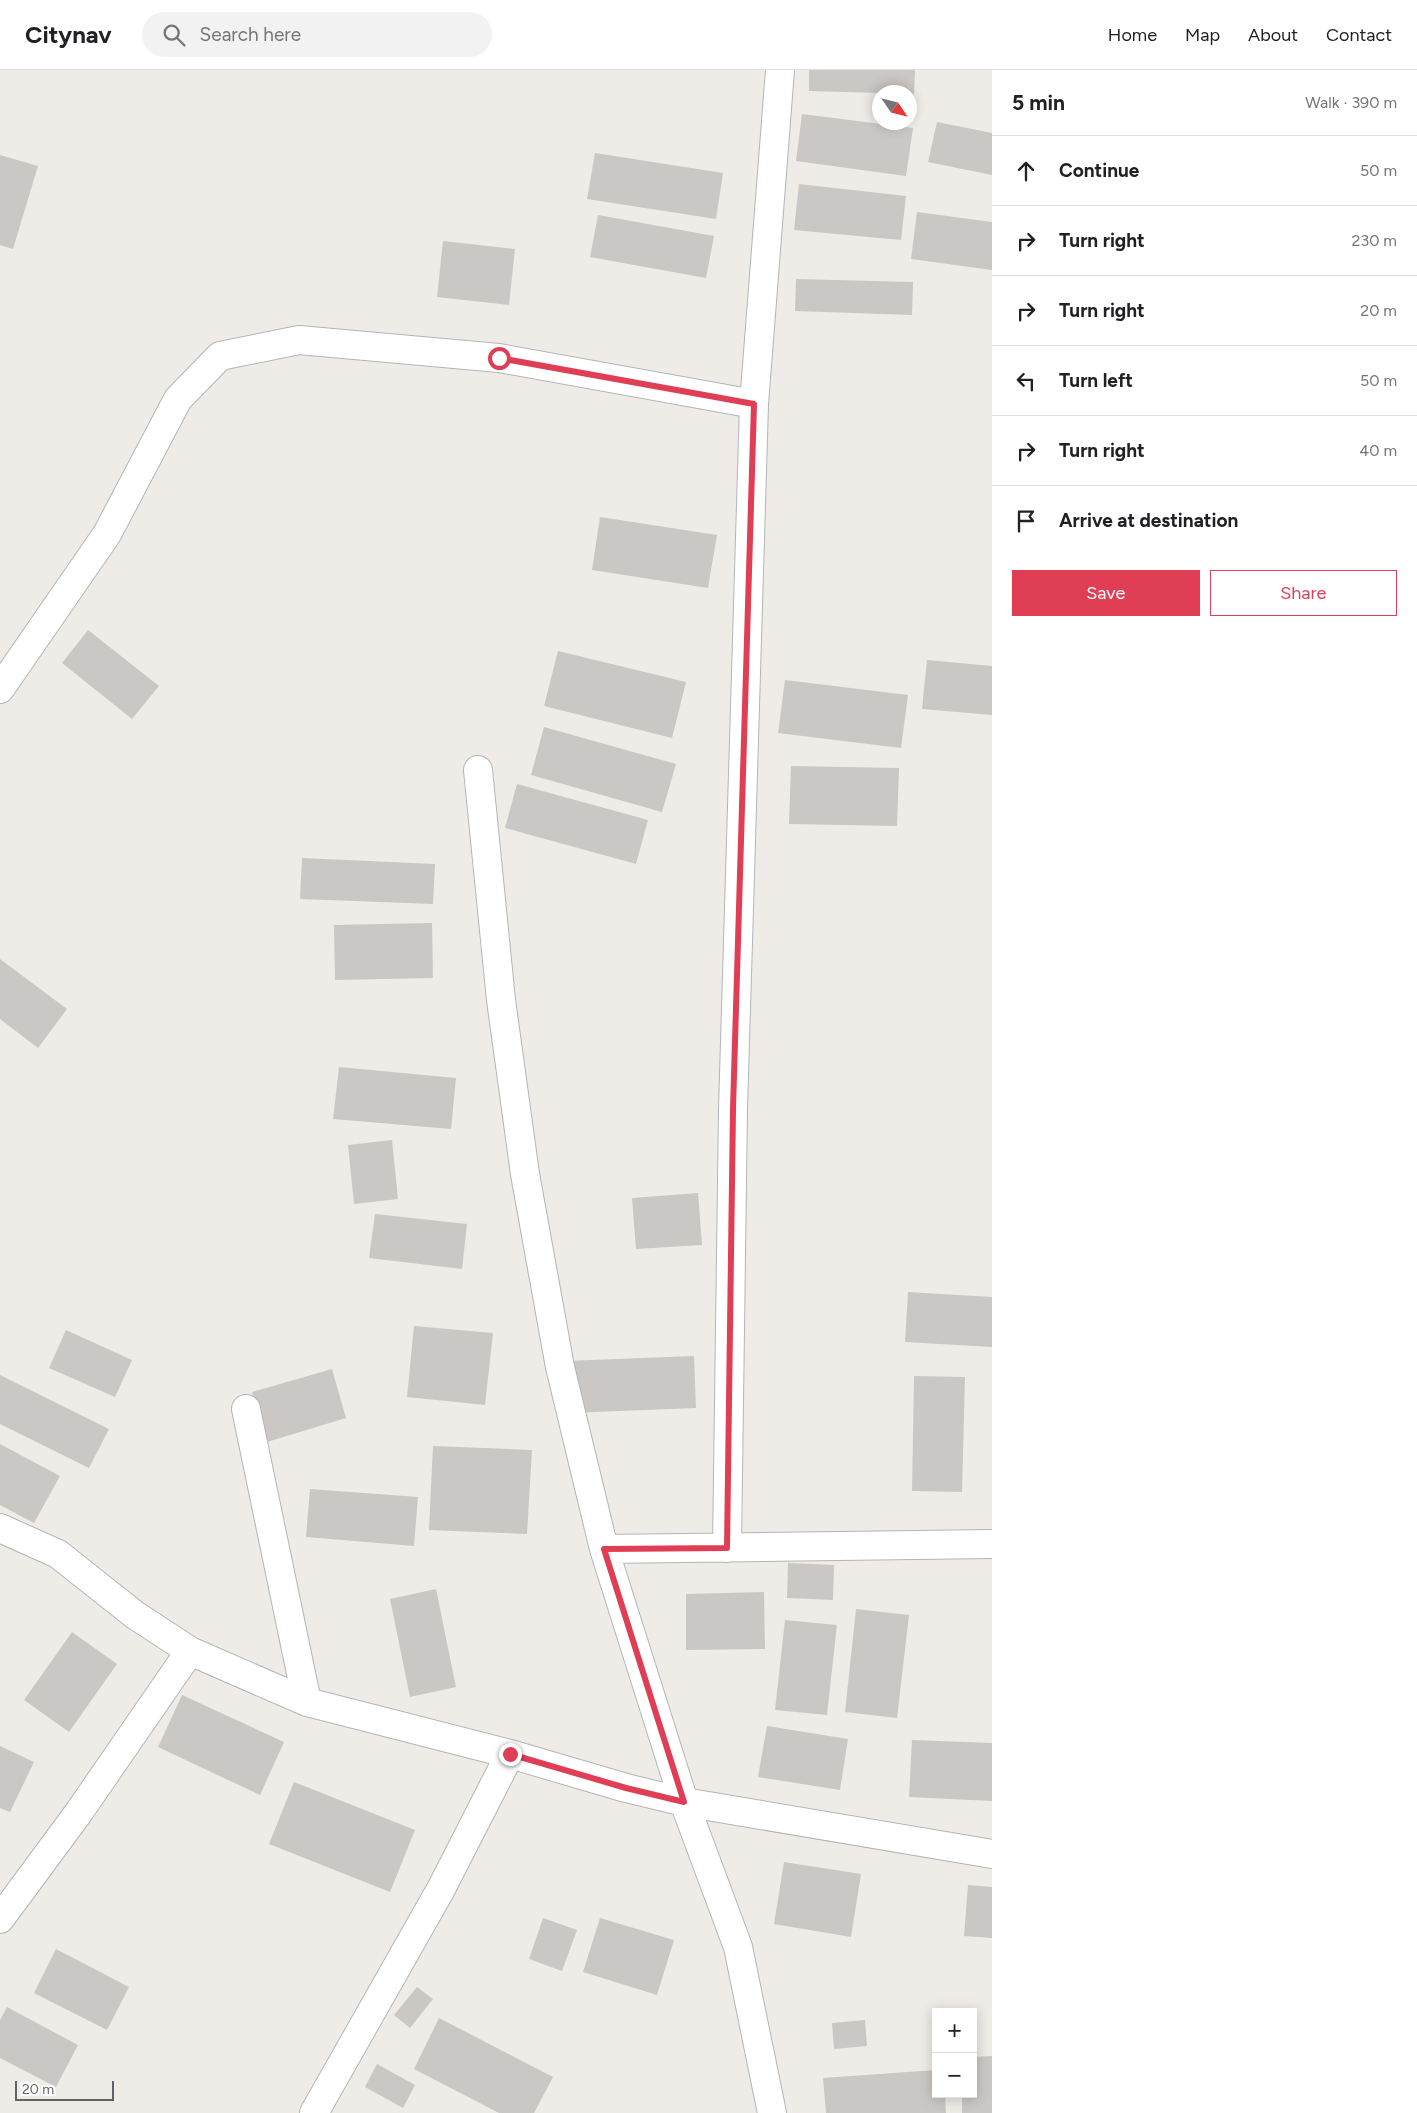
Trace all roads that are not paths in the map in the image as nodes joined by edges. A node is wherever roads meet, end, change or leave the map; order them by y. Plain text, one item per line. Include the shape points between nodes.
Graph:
1 (780, 70) edge
2 (754, 404) junction
3 (0, 689) edge
4 (478, 770) dead end
5 (246, 1409) dead end
6 (0, 1528) edge
7 (992, 1544) edge
8 (727, 1548) junction
9 (604, 1549) junction
10 (190, 1651) junction
11 (307, 1702) junction
12 (510, 1754) junction
13 (684, 1802) junction
14 (992, 1854) edge
15 (0, 1919) edge
16 (314, 2113) edge
17 (772, 2113) edge

1 - 2 street
2 - 3 street via 499,358 299,340 220,356 178,399 107,534
2 - 8 street via 733,1109
4 - 9 street via 501,1000 526,1174 560,1367
5 - 11 street
6 - 10 street via 58,1554 135,1615
7 - 8 street
8 - 9 street
9 - 13 street
10 - 11 street
10 - 15 street via 79,1812
11 - 12 street
12 - 13 street
12 - 16 street via 441,1889
13 - 14 street
13 - 17 street via 738,1948

